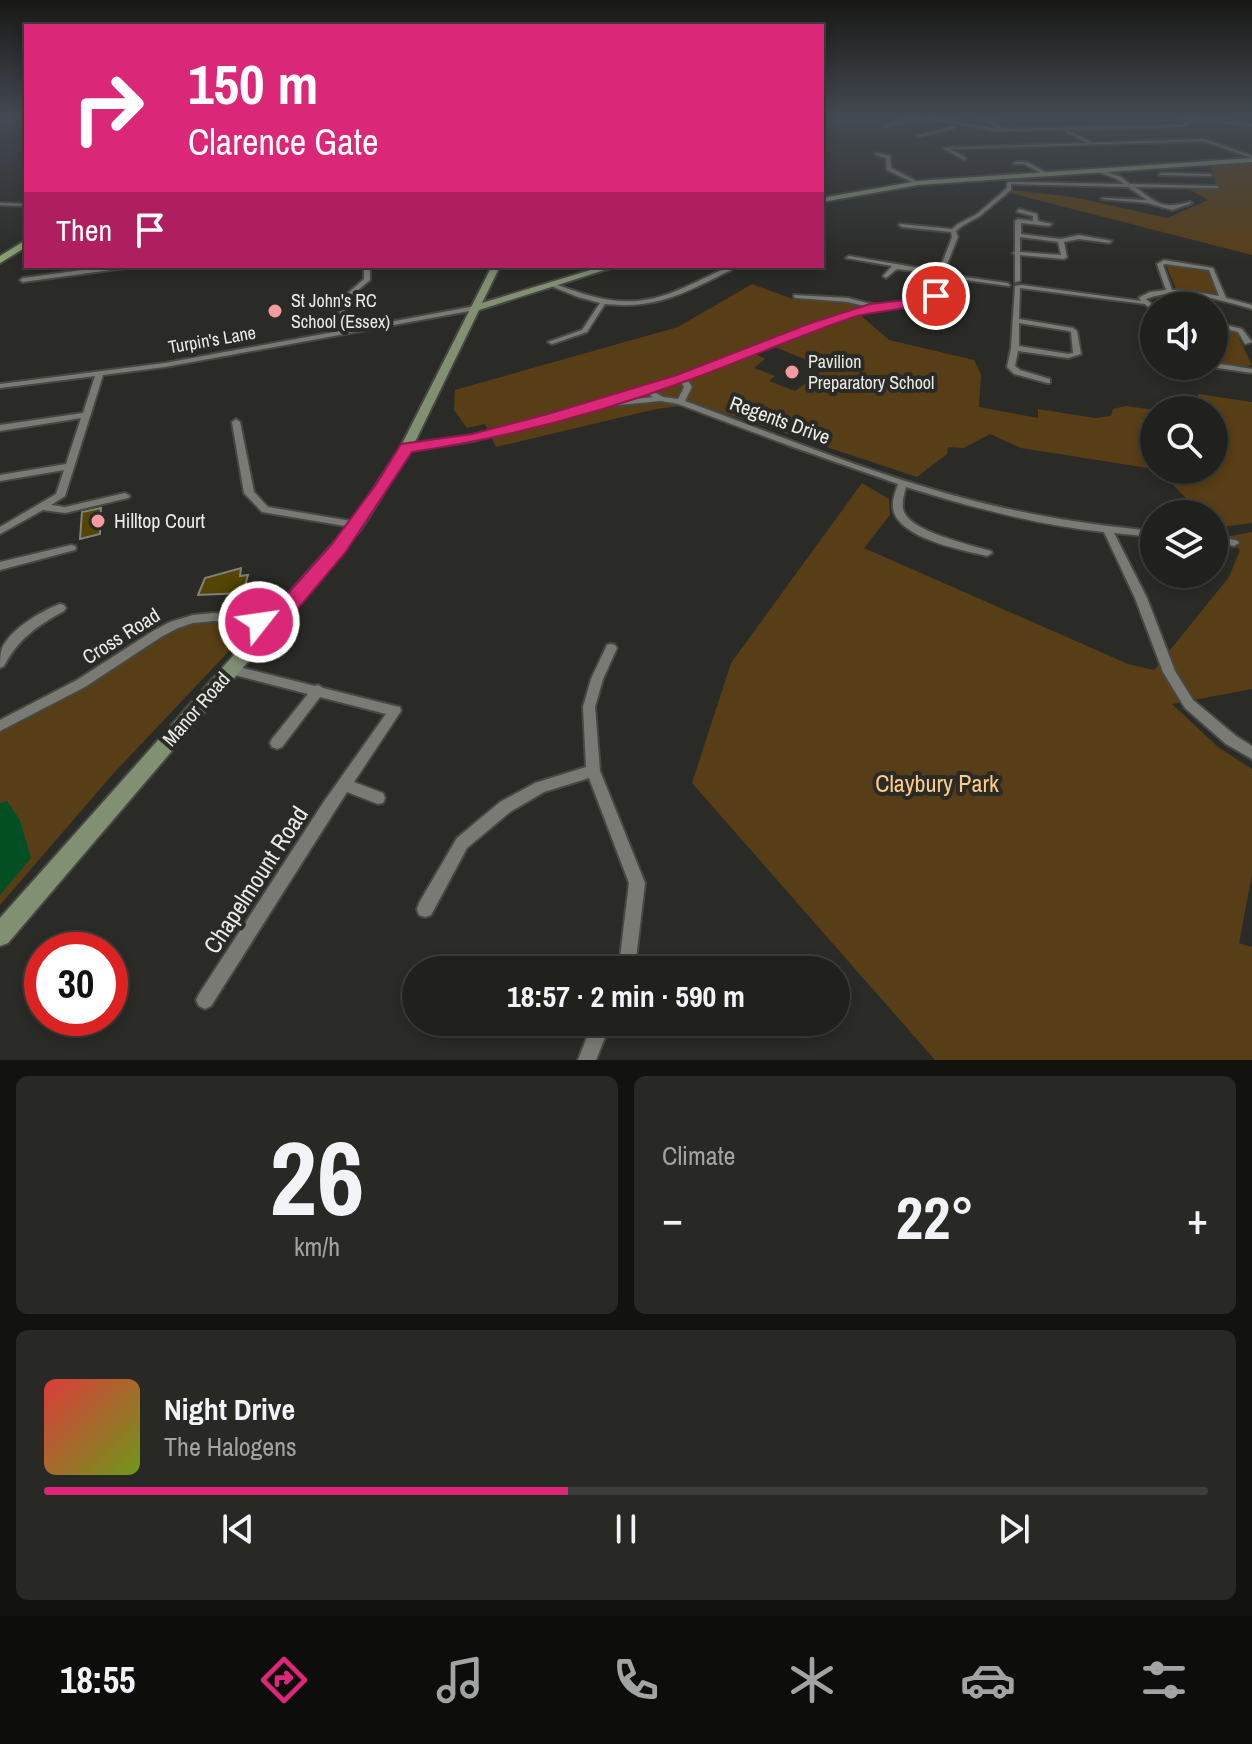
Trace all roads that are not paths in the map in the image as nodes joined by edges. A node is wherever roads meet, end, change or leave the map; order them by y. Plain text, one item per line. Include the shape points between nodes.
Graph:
1 (889, 166) edge
2 (1032, 166) edge
3 (1147, 166) edge
4 (1098, 170) junction
5 (1047, 174) junction
6 (1210, 175) dead end
7 (1069, 176) dead end
8 (917, 183) junction
9 (1079, 185) junction
10 (1130, 186) junction
11 (1178, 186) junction
12 (1217, 187) dead end
13 (1103, 199) dead end
14 (824, 200) edge
15 (1152, 202) junction
16 (1190, 203) dead end
17 (0, 204) edge
18 (24, 205) edge
19 (1019, 211) dead end
20 (1036, 223) junction
21 (1049, 224) dead end
22 (902, 225) dead end
23 (953, 231) junction
24 (1017, 235) junction
25 (1061, 241) junction
26 (1109, 241) dead end
27 (24, 244) edge
28 (24, 251) edge
29 (12, 252) junction
30 (1016, 253) junction
31 (849, 258) dead end
32 (0, 260) edge
33 (896, 267) junction
34 (110, 268) edge
35 (367, 268) edge
36 (495, 268) edge
37 (607, 268) edge
38 (729, 269) dead end
39 (941, 274) junction
40 (886, 276) dead end
41 (23, 280) dead end
42 (1020, 284) junction
43 (553, 285) junction
44 (1170, 292) edge
45 (1221, 292) edge
46 (796, 296) dead end
47 (1228, 300) edge
48 (1140, 301) edge
49 (603, 303) junction
50 (874, 307) junction
51 (1252, 307) edge
52 (475, 308) junction
53 (1016, 320) junction
54 (1228, 327) edge
55 (349, 331) junction
56 (552, 342) dead end
57 (1248, 342) dead end
58 (1015, 348) junction
59 (1228, 367) edge
60 (1252, 371) edge
61 (100, 373) junction
62 (682, 378) junction
63 (1047, 381) dead end
64 (0, 386) edge
65 (646, 390) junction
66 (661, 399) junction
67 (680, 402) junction
68 (594, 405) junction
69 (86, 415) junction
70 (236, 422) dead end
71 (0, 428) edge
72 (406, 448) junction
73 (70, 466) junction
74 (0, 478) edge
75 (902, 484) junction
76 (125, 496) dead end
77 (43, 507) junction
78 (357, 525) junction
79 (0, 531) edge
80 (1108, 531) junction
81 (1140, 533) edge
82 (1228, 542) edge
83 (1234, 543) dead end
84 (71, 548) dead end
85 (987, 553) dead end
86 (0, 566) edge
87 (60, 608) dead end
88 (271, 625) junction
89 (611, 648) dead end
90 (0, 663) edge
91 (231, 670) junction
92 (318, 690) junction
93 (0, 726) edge
94 (277, 743) dead end
95 (1252, 753) edge
96 (593, 771) junction
97 (344, 784) junction
98 (378, 798) dead end
99 (425, 909) dead end
100 (0, 935) edge
101 (628, 956) edge
102 (205, 1000) dead end
103 (596, 1036) edge
104 (587, 1060) edge

1 - 8 street
2 - 5 street
3 - 4 street
4 - 5 street
4 - 10 street
5 - 8 street
6 - 11 street via 1159,173
7 - 9 street
8 - 14 street
9 - 10 street
9 - 23 street via 1009,183 981,213
10 - 11 street
10 - 15 street
11 - 12 street
13 - 15 street
15 - 16 street via 1172,208
17 - 18 street
19 - 20 street via 1035,215
20 - 21 street
20 - 24 street via 1018,221
22 - 23 street
23 - 39 street
24 - 25 street
24 - 30 street
25 - 26 street
25 - 30 street via 1064,257
27 - 29 main road
28 - 29 street
29 - 32 main road
30 - 42 street
31 - 33 street
33 - 39 street
33 - 40 street
34 - 41 street
35 - 55 street via 367,280 340,303
36 - 52 street, Manor Road
37 - 43 street
38 - 49 street via 663,301
39 - 42 street
39 - 50 street via 931,299
42 - 48 street
42 - 53 street
43 - 49 street
43 - 52 street
44 - 45 street via 1160,264 1164,262 1211,269
46 - 50 street
47 - 51 street
49 - 56 street via 585,331
50 - 62 street
52 - 55 street, Turpin's Lane
52 - 72 street, Manor Road
53 - 58 street
53 - 58 street via 1071,329 1077,354
54 - 57 street via 1240,330
55 - 61 street, Turpin's Lane
58 - 63 street via 1013,369
59 - 60 street
61 - 64 street, Turpin's Lane
61 - 69 street
62 - 65 street
62 - 67 street via 688,387
65 - 66 street, Regents Drive
65 - 68 street
66 - 67 street, Regents Drive
66 - 68 street
67 - 75 street, Regents Drive
68 - 72 street via 473,438
69 - 71 street
69 - 73 street
70 - 78 street via 249,493 265,510
72 - 78 street, Manor Road
73 - 74 street
73 - 77 street via 60,496
75 - 80 street, Regents Drive via 1013,514
75 - 85 street via 900,515 912,527
76 - 77 street via 65,510
77 - 79 street
78 - 88 street, Manor Road
80 - 81 street, Regents Drive
80 - 95 street via 1169,672 1189,704
82 - 83 street
84 - 86 street
87 - 90 street via 14,638
88 - 91 street, Manor Road
88 - 93 street, Cross Road via 230,616 173,624 94,676
89 - 96 street via 589,707
91 - 92 street, Chapelmount Road
91 - 100 street, Manor Road
92 - 94 street
92 - 97 street, Chapelmount Road via 395,711
96 - 99 street via 540,787 505,807 462,843
96 - 101 street via 637,883
97 - 98 street
97 - 102 street, Chapelmount Road
103 - 104 street

